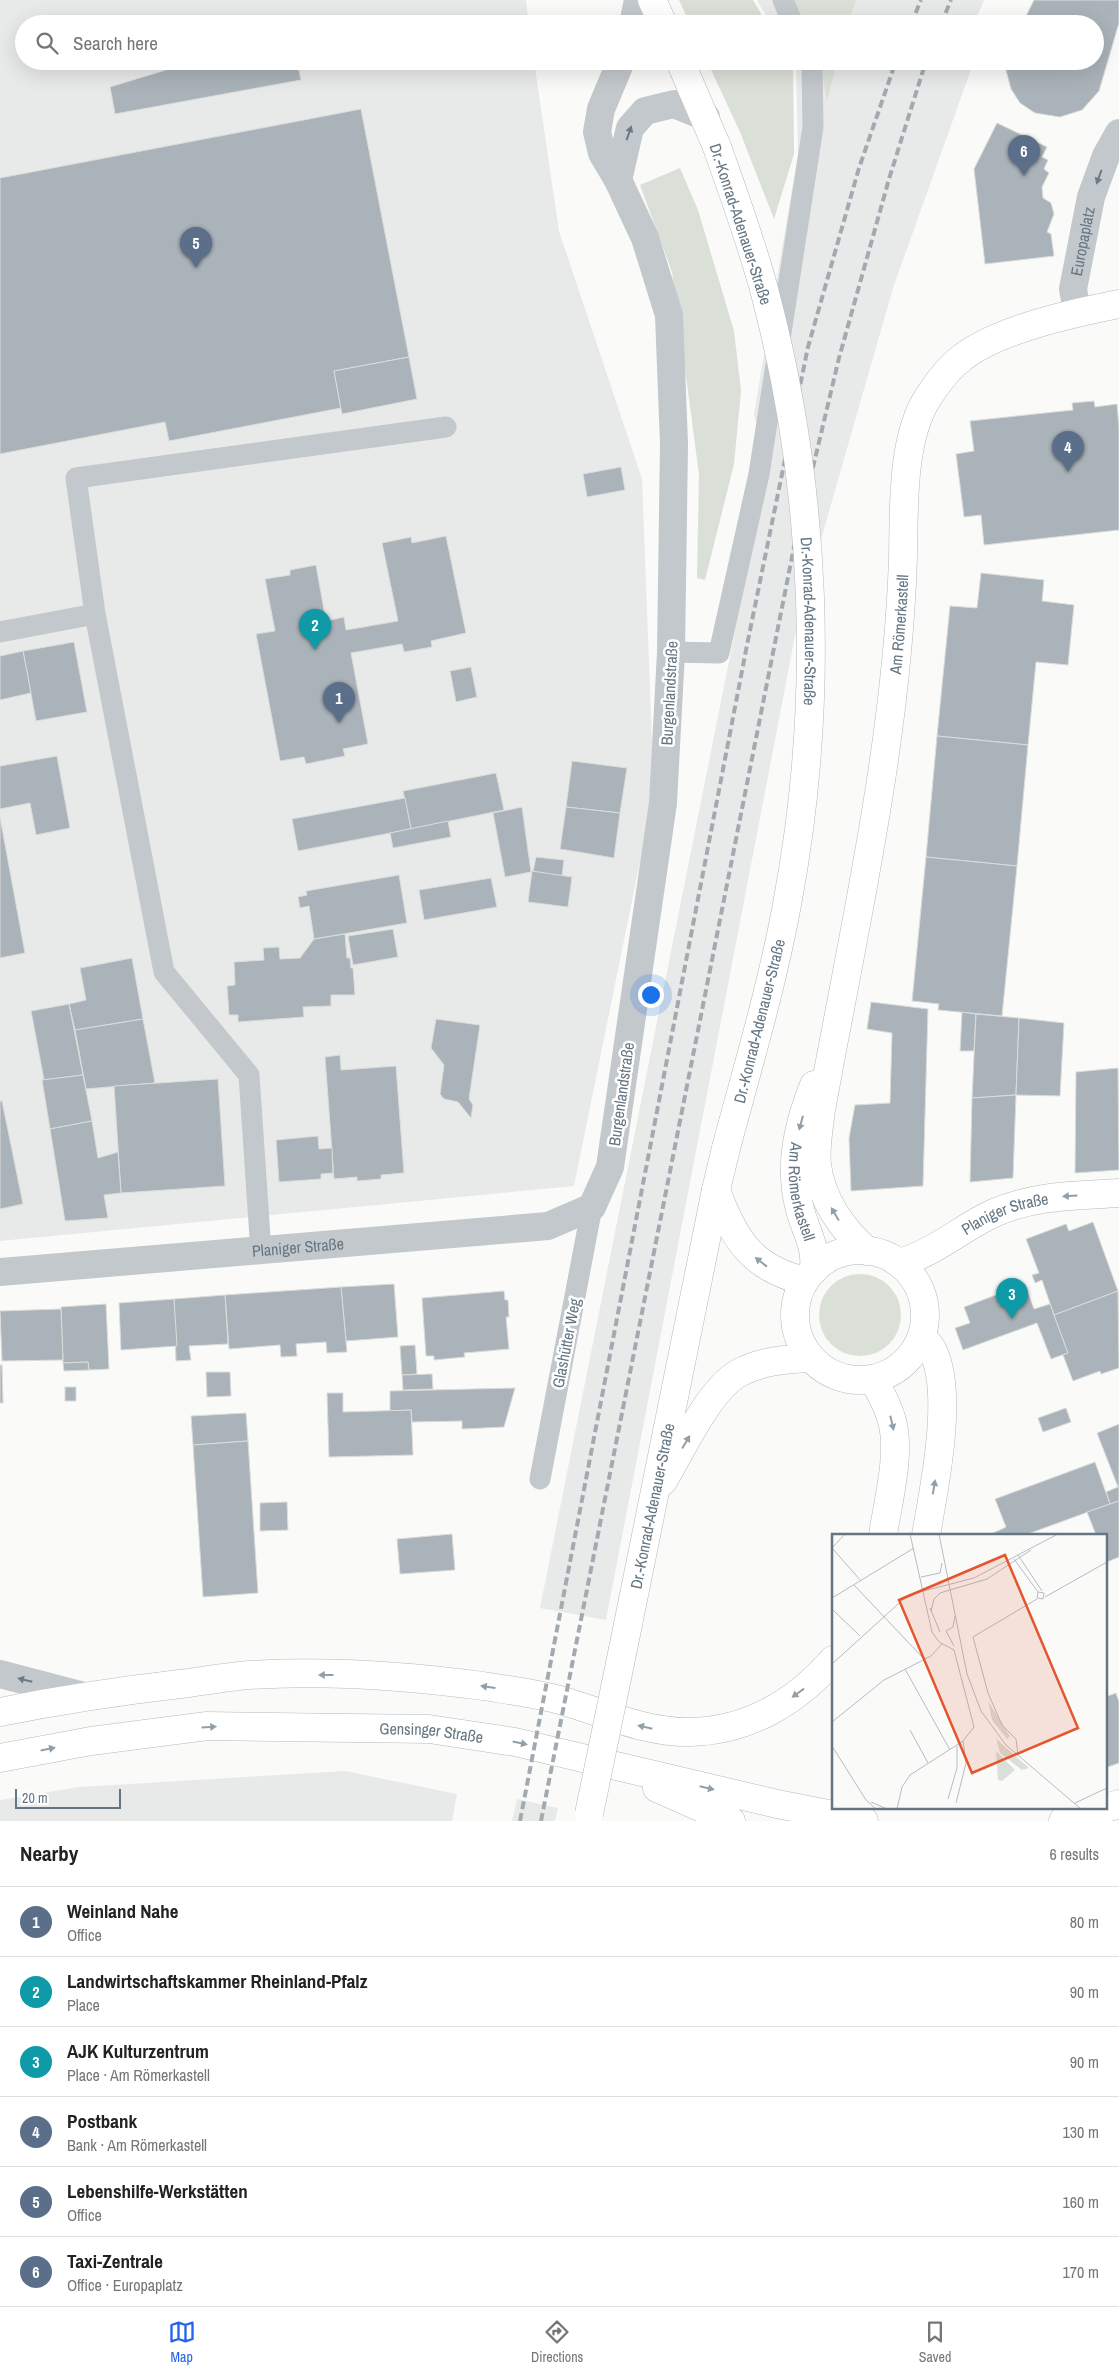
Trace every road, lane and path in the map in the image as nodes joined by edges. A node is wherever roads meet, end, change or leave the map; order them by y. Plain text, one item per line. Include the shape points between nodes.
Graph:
1 (638, 0) edge
2 (652, 0) edge
3 (783, 0) edge
4 (635, 15) edge
5 (659, 15) edge
6 (789, 15) edge
7 (617, 70) edge
8 (684, 70) edge
9 (812, 70) edge
10 (706, 117) junction
11 (1119, 133) edge
12 (618, 180) junction
13 (1119, 304) edge
14 (1077, 312) junction
15 (446, 427) dead end
16 (95, 614) junction
17 (0, 632) edge
18 (671, 652) junction
19 (836, 1028) junction
20 (716, 1190) junction
21 (1119, 1193) edge
22 (592, 1207) junction
23 (867, 1251) junction
24 (260, 1252) junction
25 (899, 1263) junction
26 (0, 1272) edge
27 (810, 1275) junction
28 (922, 1336) junction
29 (811, 1358) junction
30 (873, 1379) junction
31 (540, 1479) dead end
32 (652, 1499) junction
33 (883, 1534) edge
34 (926, 1534) edge
35 (832, 1661) edge
36 (0, 1674) edge
37 (84, 1696) junction
38 (0, 1712) edge
39 (0, 1758) edge
40 (592, 1759) junction
41 (1119, 1804) edge
42 (1106, 1808) edge
43 (1106, 1808) edge
44 (858, 1815) edge
45 (588, 1817) edge
46 (731, 1821) edge
47 (1063, 1821) edge

1 - 4 street
2 - 5 street
3 - 6 lane
7 - 12 street, Burgenlandstraße via 601,108 597,132 602,153
8 - 10 street, Dr.-Konrad-Adenauer-Straße
9 - 18 lane via 814,127 759,474 719,654
12 -> 10 street via 630,128 645,111 674,104
10 - 20 street, Dr.-Konrad-Adenauer-Straße, bridge via 743,219 765,293 782,368 803,501 810,597 808,730 800,825 772,974
11 -> 14 street, Europaplatz via 1106,156 1091,198 1073,289
12 - 18 street, Burgenlandstraße via 645,238 669,315 674,444
13 - 14 street
14 - 19 street, Am Römerkastell via 992,341 964,356 946,372 927,398 910,441 900,628 886,752
15 - 16 lane via 76,478
16 - 17 lane
16 - 24 lane via 164,972 249,1075
18 - 22 street, Burgenlandstraße via 662,813 610,1167
23 -> 19 street, Am Römerkastell via 835,1214 820,1180 817,1164 821,1110
19 -> 27 street, Am Römerkastell via 796,1143 799,1206 816,1258
27 -> 20 street via 787,1277 751,1255 726,1218
20 - 32 street, Dr.-Konrad-Adenauer-Straße
21 -> 25 street, Planiger Straße via 1052,1197 1014,1204 918,1258
22 - 24 street, Planiger Straße via 548,1226
22 - 31 lane, Glashütter Weg
23 - 25 street, Am Römerkastell
23 - 27 street, Am Römerkastell via 839,1254 826,1260
24 - 26 street, Planiger Straße
25 - 28 street, Am Römerkastell via 919,1288 925,1320
27 - 29 street, Am Römerkastell via 798,1296 795,1312 802,1344
28 - 30 street, Am Römerkastell via 914,1352 902,1364
34 -> 28 street via 936,1470 942,1389 933,1350
29 - 30 street, Am Römerkastell via 833,1374 859,1380
32 -> 29 street via 712,1398 725,1384 736,1375 767,1362
30 -> 33 street via 893,1422 896,1445
32 - 45 street, Dr.-Konrad-Adenauer-Straße, bridge
35 -> 37 street via 802,1691 777,1708 749,1721 720,1729 690,1732 631,1724 556,1699 521,1692 358,1675 249,1675
37 -> 36 street
37 - 38 street
39 -> 40 street, Gensinger Straße via 91,1741 207,1726 428,1730 515,1742
40 -> 44 street, Gensinger Straße via 777,1804
40 - 46 street
41 - 43 street
42 - 47 street

